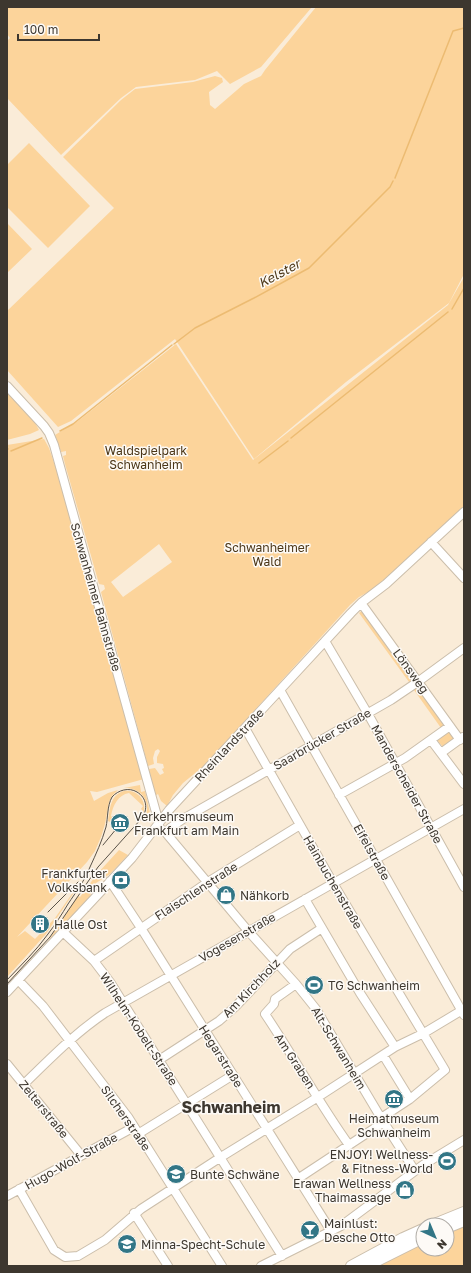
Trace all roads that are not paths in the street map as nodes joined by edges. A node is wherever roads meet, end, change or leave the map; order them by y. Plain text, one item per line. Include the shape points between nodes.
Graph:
1 (7, 386) edge
2 (464, 512) edge
3 (431, 542) junction
4 (464, 578) edge
5 (362, 603) junction
6 (325, 641) junction
7 (464, 648) edge
8 (419, 681) junction
9 (280, 690) junction
10 (368, 714) junction
11 (450, 726) junction
12 (245, 728) junction
13 (462, 738) edge
14 (431, 740) junction
15 (312, 746) junction
16 (441, 753) junction
17 (395, 764) junction
18 (268, 770) junction
19 (464, 784) edge
20 (339, 795) junction
21 (464, 809) edge
22 (165, 815) junction
23 (158, 824) junction
24 (176, 824) junction
25 (300, 825) junction
26 (430, 827) junction
27 (166, 833) junction
28 (375, 859) junction
29 (110, 881) junction
30 (208, 882) junction
31 (333, 883) junction
32 (464, 887) edge
33 (305, 899) junction
34 (141, 928) junction
35 (322, 928) junction
36 (63, 932) junction
37 (249, 932) junction
38 (94, 961) junction
39 (276, 962) junction
40 (171, 975) junction
41 (18, 980) junction
42 (296, 984) junction
43 (7, 992) edge
44 (122, 1002) junction
45 (463, 1011) edge
46 (206, 1030) junction
47 (424, 1033) junction
48 (69, 1040) junction
49 (395, 1047) junction
50 (383, 1055) junction
51 (159, 1060) junction
52 (7, 1064) edge
53 (354, 1073) junction
54 (233, 1075) junction
55 (24, 1084) junction
56 (318, 1097) junction
57 (410, 1099) junction
58 (187, 1103) junction
59 (383, 1120) junction
60 (268, 1129) junction
61 (136, 1131) junction
62 (464, 1140) edge
63 (349, 1145) junction
64 (81, 1155) junction
65 (221, 1157) junction
66 (415, 1171) junction
67 (299, 1178) junction
68 (173, 1188) junction
69 (20, 1189) junction
70 (7, 1196) edge
71 (464, 1212) edge
72 (134, 1213) junction
73 (452, 1217) edge
74 (331, 1231) junction
75 (415, 1233) edge
76 (415, 1242) edge
77 (282, 1256) junction
78 (168, 1266) edge
79 (222, 1266) edge
80 (261, 1266) edge
81 (351, 1266) edge
82 (367, 1266) edge

1 - 23 street, Schwanheimer Bahnstraße via 44,426 54,446
2 - 3 street, Rheinlandstraße
3 - 4 street
3 - 5 street, Rheinlandstraße
5 - 6 street, Rheinlandstraße
5 - 8 street, Lönsweg
6 - 9 street, Rheinlandstraße
6 - 10 street, Manderscheider Straße
7 - 8 street, Saarbrücker Straße
8 - 10 street, Saarbrücker Straße
8 - 11 street, Lönsweg
9 - 12 street, Rheinlandstraße
9 - 15 street, Eifelstraße
10 - 15 street, Saarbrücker Straße
10 - 17 street, Manderscheider Straße
11 - 13 street, Lönsweg
11 - 14 street
12 - 18 street, Hainbuchenstraße
12 - 22 street, Rheinlandstraße
13 - 16 street
14 - 16 street
14 - 17 street
15 - 18 street, Saarbrücker Straße
15 - 20 street, Eifelstraße
16 - 19 street
17 - 20 street
17 - 26 street, Manderscheider Straße
18 - 24 street, Saarbrücker Straße
18 - 25 street, Hainbuchenstraße
20 - 28 street, Eifelstraße
21 - 26 street, Vogesenstraße
22 - 23 street, Rheinlandstraße
22 - 24 street
23 - 27 street, Alt-Schwanheim
23 - 29 street, Rheinlandstraße via 132,858
24 - 27 street, Saarbrücker Straße
25 - 30 street, Flaischlenstraße
25 - 31 street, Hainbuchenstraße
26 - 28 street, Vogesenstraße
26 - 32 street, Manderscheider Straße
27 - 30 street, Alt-Schwanheim
28 - 31 street, Vogesenstraße
28 - 45 street, Eifelstraße
29 - 34 street, Hegarstraße
29 - 36 street, Rheinlandstraße
30 - 34 street, Flaischlenstraße
30 - 37 street, Alt-Schwanheim
31 - 33 street, Vogesenstraße
31 - 47 street, Hainbuchenstraße
33 - 35 street
33 - 37 street, Vogesenstraße
34 - 38 street, Flaischlenstraße
34 - 40 street, Hegarstraße
35 - 39 street, Am Kirchholz via 295,944
35 - 49 street
36 - 38 street, Wilhelm-Kobelt-Straße
36 - 41 street, Rheinlandstraße
37 - 39 street, Alt-Schwanheim
37 - 40 street, Vogesenstraße
38 - 44 street, Wilhelm-Kobelt-Straße
39 - 42 street, Alt-Schwanheim
39 - 46 street, Am Kirchholz via 236,1006
40 - 44 street, Vogesenstraße
40 - 46 street, Hegarstraße
41 - 43 street, Rheinlandstraße
41 - 48 street, Silcherstraße via 44,1006
42 - 53 street, Alt-Schwanheim via 316,1009
42 - 56 street, Am Graben via 275,999 265,1014
44 - 48 street, Vogesenstraße
44 - 51 street, Wilhelm-Kobelt-Straße
45 - 47 street
46 - 51 street, Am Kirchholz
46 - 54 street, Hegarstraße
47 - 49 street
47 - 57 street, Hainbuchenstraße via 445,1070
48 - 55 street, Vogesenstraße
48 - 61 street, Silcherstraße
49 - 50 street
50 - 53 street
50 - 57 street
51 - 58 street, Wilhelm-Kobelt-Straße
52 - 55 street, Zelterstraße
53 - 56 street
53 - 59 street, Alt-Schwanheim
54 - 58 street, Hugo-Wolf-Straße
54 - 60 street, Hegarstraße
55 - 64 street, Zelterstraße
56 - 60 street
56 - 63 street, Am Graben
57 - 59 street
58 - 61 street, Hugo-Wolf-Straße
58 - 65 street, Wilhelm-Kobelt-Straße
59 - 63 street
59 - 66 street, Alt-Schwanheim
60 - 65 street
60 - 67 street, Hegarstraße
61 - 64 street, Hugo-Wolf-Straße
61 - 68 street, Silcherstraße
62 - 66 street
63 - 67 street
64 - 69 street, Hugo-Wolf-Straße
65 - 68 street
65 - 77 street, Wilhelm-Kobelt-Straße
66 - 74 street via 355,1217
67 - 74 street, Hegarstraße
68 - 72 street
68 - 79 street, Silcherstraße
69 - 70 street, Hugo-Wolf-Straße
69 - 72 street via 50,1246 65,1257 78,1256 95,1247
71 - 73 main road
72 - 78 street
74 - 77 street
75 - 81 main road
76 - 82 main road
77 - 80 street

